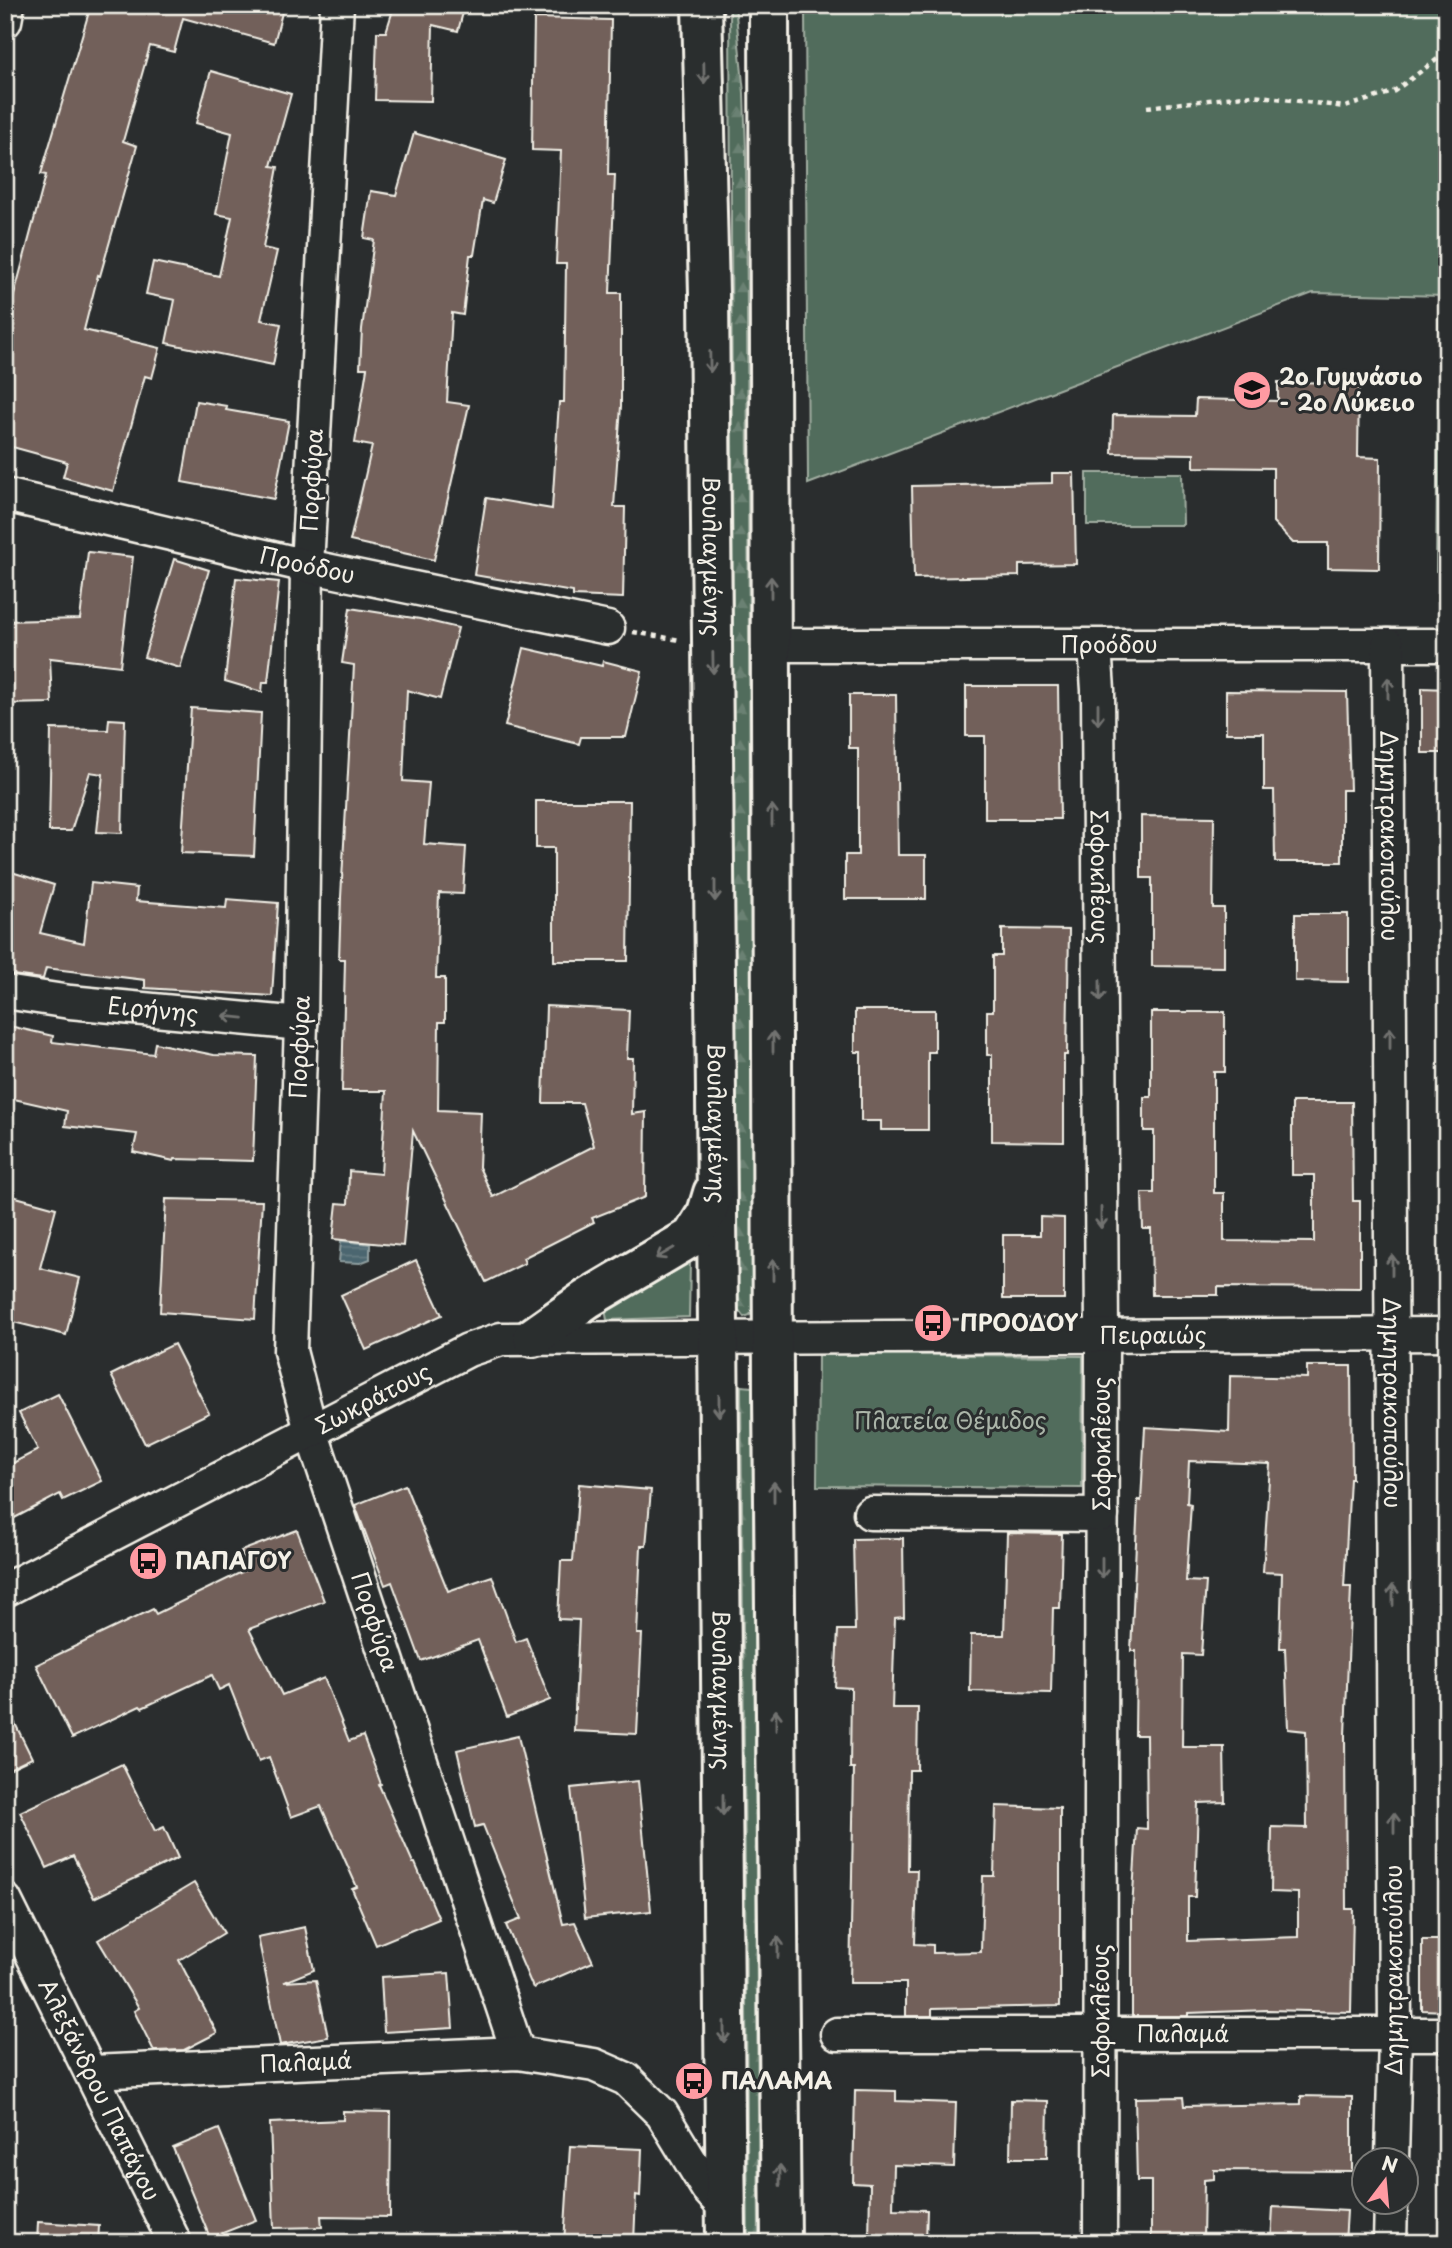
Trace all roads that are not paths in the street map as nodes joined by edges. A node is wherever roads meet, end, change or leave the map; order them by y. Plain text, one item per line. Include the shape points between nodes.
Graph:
1 (8, 5) edge
2 (337, 5) edge
3 (702, 5) edge
4 (769, 5) edge
5 (5, 21) edge
6 (5, 495) edge
7 (307, 566) junction
8 (608, 628) road end
9 (772, 645) junction
10 (1388, 645) junction
11 (1447, 645) edge
12 (1095, 646) junction
13 (5, 992) edge
14 (301, 1024) junction
15 (717, 1181) junction
16 (1392, 1334) junction
17 (1447, 1334) edge
18 (1102, 1336) junction
19 (533, 1337) junction
20 (719, 1338) junction
21 (774, 1338) junction
22 (311, 1431) junction
23 (870, 1513) dead end
24 (1102, 1515) junction
25 (5, 1590) edge
26 (5, 1900) edge
27 (836, 2034) dead end
28 (1101, 2034) junction
29 (1395, 2034) junction
30 (1447, 2034) edge
31 (519, 2053) junction
32 (92, 2072) junction
33 (1392, 2146) edge
34 (156, 2202) junction
35 (1391, 2216) edge
36 (726, 2226) edge
37 (155, 2243) edge
38 (176, 2243) edge
39 (781, 2243) edge
40 (1100, 2243) edge
41 (1390, 2243) edge

1 - 5 street
2 - 7 street, Πορφύρα
3 -> 15 main road, Βουλιαγμένης
9 -> 4 main road
6 - 7 street, Προόδου
7 - 8 street, Προόδου
7 - 14 street, Πορφύρα
9 - 12 street, Προόδου
21 -> 9 main road
10 - 11 street, Προόδου
10 - 12 street, Προόδου
16 -> 10 street, Δημητρακοπούλου
12 -> 18 street, Σοφοκλέους
14 -> 13 street, Ειρήνης
14 - 22 street, Πορφύρα via 290,1351
15 -> 19 main road via 707,1213 692,1237
15 - 20 main road, Βουλιαγμένης
16 - 17 street, Πειραιώς
16 - 18 street, Πειραιώς
29 -> 16 street, Δημητρακοπούλου
18 - 21 street, Πειραιώς
18 - 24 street, Σοφοκλέους
19 - 20 street, Σωκράτους
19 - 22 street, Σωκράτους via 501,1339 468,1350
20 - 21 street, Σωκράτους
20 -> 36 main road, Βουλιαγμένης
39 -> 21 main road
22 - 25 street, Σωκράτους
22 - 31 street, Πορφύρα
23 - 24 street
24 -> 28 street, Σοφοκλέους
26 - 32 street, Αλεξάνδρου Παπάγου
27 - 28 street, Παλαμά
28 - 29 street, Παλαμά
28 - 40 street, Σοφοκλέους
29 - 30 street, Παλαμά
29 - 33 street, Δημητρακοπούλου
31 - 32 street, Παλαμά
31 - 36 street, Παλαμά via 594,2065 626,2079 662,2115
32 - 34 street, Αλεξάνδρου Παπάγου
34 - 37 street
34 - 38 street, Αλεξάνδρου Παπάγου
35 - 41 street

